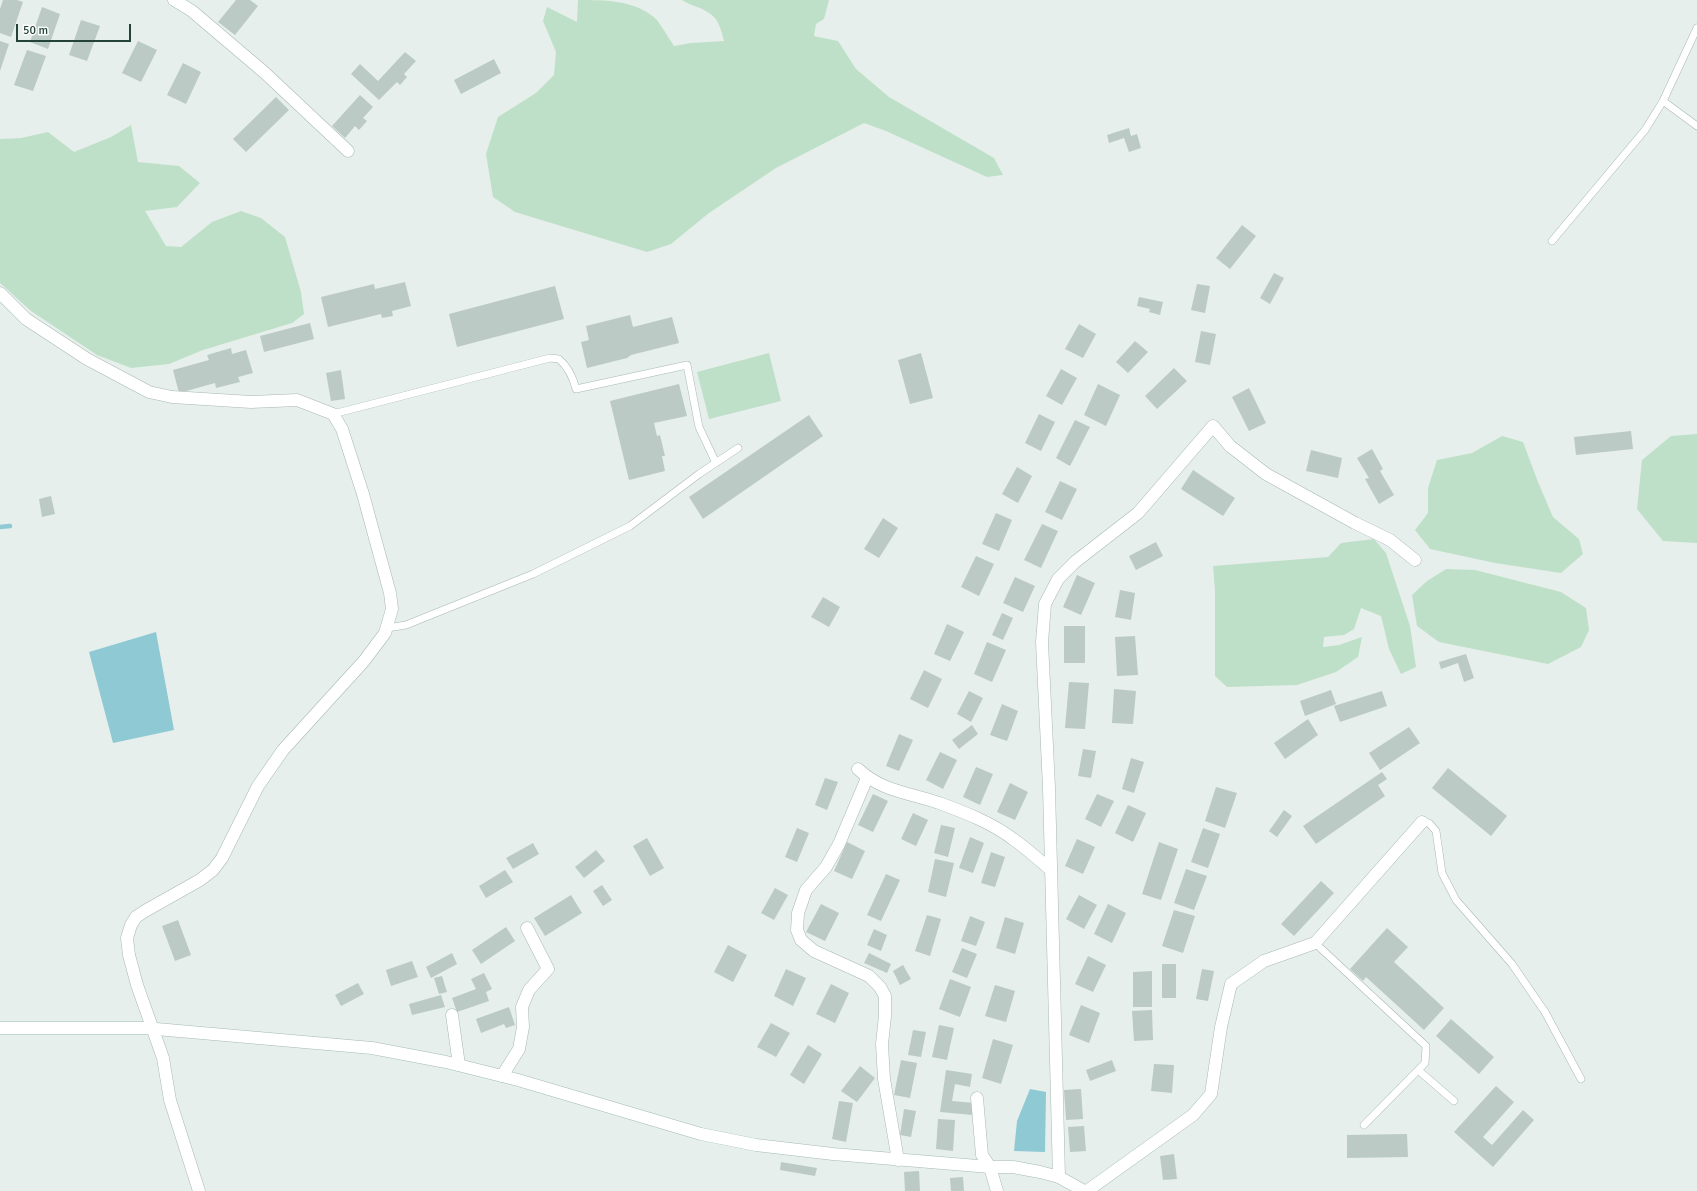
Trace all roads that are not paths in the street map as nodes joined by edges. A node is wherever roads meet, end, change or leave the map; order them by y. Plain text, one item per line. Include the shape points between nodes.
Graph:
1 (174, 0) edge
2 (1697, 28) edge
3 (1663, 101) junction
4 (1695, 125) edge
5 (348, 151) dead end
6 (1552, 241) dead end
7 (0, 293) edge
8 (333, 414) junction
9 (738, 448) dead end
10 (716, 463) junction
11 (1414, 560) dead end
12 (387, 628) junction
13 (858, 769) dead end
14 (867, 778) junction
15 (1422, 822) joint
16 (1051, 870) junction
17 (527, 928) dead end
18 (1315, 943) junction
19 (452, 1015) dead end
20 (0, 1028) edge
21 (154, 1029) junction
22 (459, 1066) junction
23 (1418, 1070) junction
24 (502, 1076) junction
25 (1582, 1079) dead end
26 (977, 1098) dead end
27 (1454, 1101) dead end
28 (1364, 1125) dead end
29 (898, 1160) junction
30 (990, 1167) junction
31 (1059, 1177) junction
32 (199, 1191) edge
33 (997, 1191) edge
34 (1084, 1191) edge
35 (1087, 1191) edge

1 - 5 street via 192,11 253,63
2 - 3 lane
3 - 4 lane
3 - 6 lane via 1645,130
7 - 8 street via 26,319 87,358 149,392 172,397 250,402 297,400
8 - 10 lane via 550,358 559,359 566,365 576,389 687,365 699,427
8 - 12 street via 342,429 361,486 390,593 392,610
9 - 10 lane
10 - 12 lane via 630,526 533,574 406,625
11 - 16 street via 1390,540 1266,474 1230,446 1213,426 1138,513 1075,562 1058,580 1045,604 1042,642
12 - 21 street via 378,645 270,767 222,858 213,870 145,911 131,925 127,938 129,955 137,985
13 - 14 street
14 - 16 street via 894,791 941,804 990,824 1013,838
14 - 29 street via 839,844 806,890 798,913 797,930 801,940 814,951 869,976 880,987 884,996 884,1079
15 - 18 street
15 - 25 lane via 1429,822 1436,832 1442,873 1456,900 1512,964 1545,1012
16 - 31 street
17 - 24 street via 548,969 529,990 522,1007 523,1027 519,1049
18 - 23 lane via 1426,1046 1425,1063
18 - 35 street via 1264,961 1231,984 1221,1027 1211,1094 1193,1115
19 - 22 street
20 - 21 street
21 - 22 street via 372,1048
21 - 32 street via 164,1058 170,1100
22 - 24 street
23 - 27 lane
23 - 28 lane
24 - 29 street via 701,1134 756,1145
26 - 30 street via 982,1155
29 - 30 street
30 - 31 street via 1014,1167
30 - 33 street
31 - 34 street

